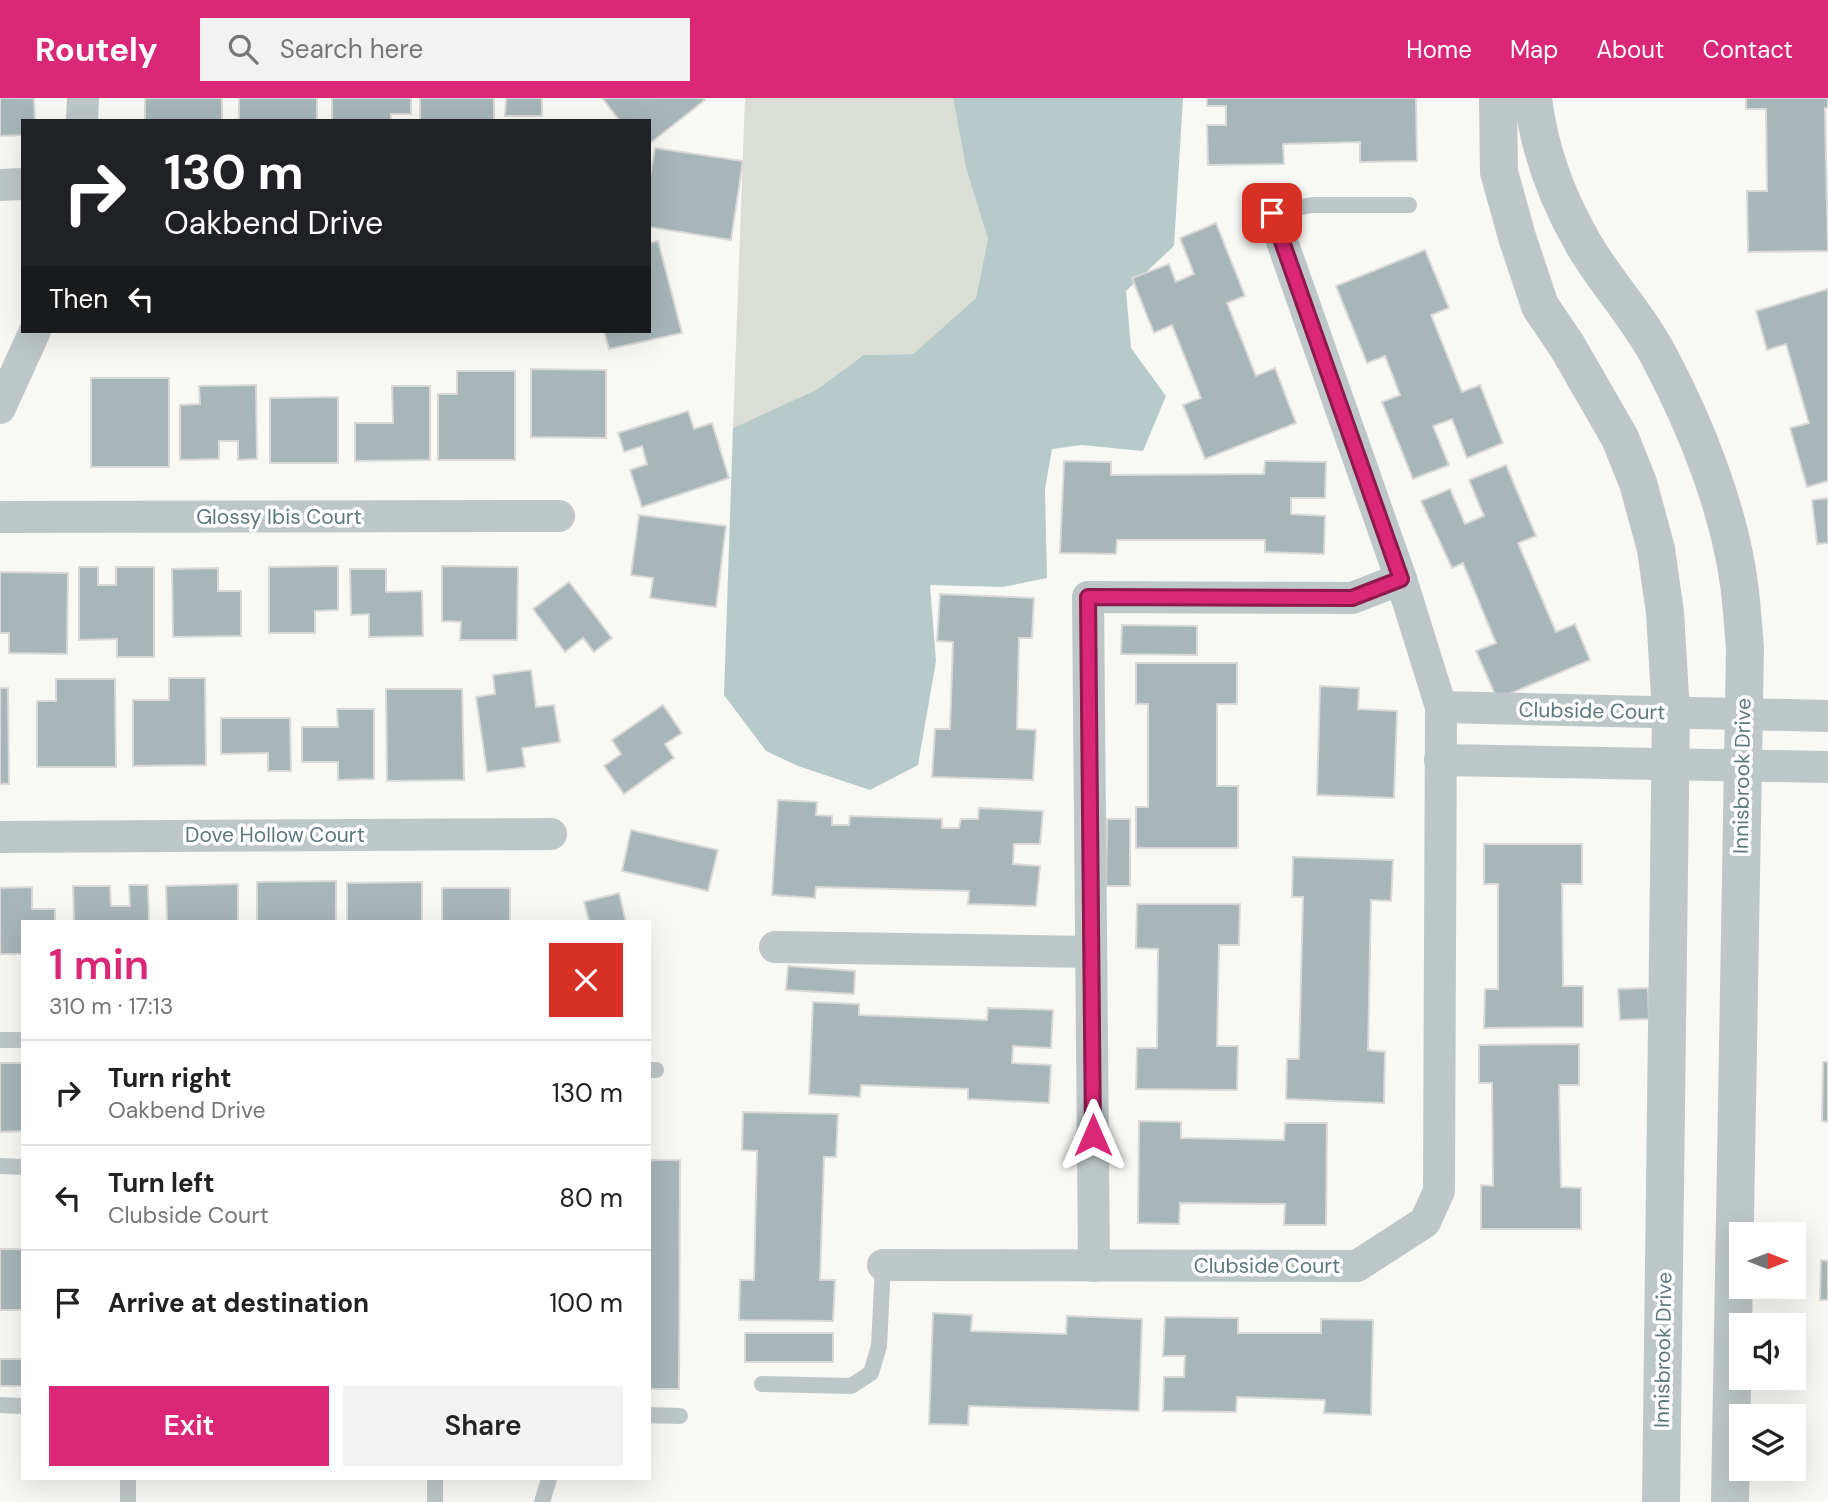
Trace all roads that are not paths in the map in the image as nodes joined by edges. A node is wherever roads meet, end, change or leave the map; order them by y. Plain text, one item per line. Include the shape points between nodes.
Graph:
1 (83, 98) edge
2 (1498, 98) edge
3 (1533, 98) edge
4 (82, 119) edge
5 (21, 184) edge
6 (0, 185) edge
7 (1409, 205) dead end
8 (1272, 213) joint
9 (34, 333) edge
10 (0, 408) edge
11 (559, 516) dead end
12 (0, 517) edge
13 (1401, 579) junction
14 (1441, 708) junction
15 (1671, 713) junction
16 (1744, 714) junction
17 (1828, 716) edge
18 (1440, 760) junction
19 (1671, 765) junction
20 (1742, 767) junction
21 (1828, 767) edge
22 (551, 834) dead end
23 (0, 837) edge
24 (775, 947) dead end
25 (1091, 952) junction
26 (0, 1040) edge
27 (21, 1040) edge
28 (0, 1166) edge
29 (21, 1167) edge
30 (883, 1265) joint
31 (1094, 1266) junction
32 (762, 1384) dead end
33 (0, 1405) edge
34 (21, 1406) edge
35 (651, 1415) edge
36 (680, 1416) dead end
37 (128, 1480) edge
38 (435, 1480) edge
39 (549, 1480) edge
40 (128, 1502) edge
41 (435, 1502) edge
42 (542, 1502) edge
43 (1661, 1502) edge
44 (1730, 1502) edge

1 - 4 street
2 - 15 street, Innisbrook Drive via 1499,172 1541,306 1620,438 1638,483 1656,549
3 - 16 street, Innisbrook Drive via 1537,130 1554,186 1583,244 1660,357 1693,426 1720,501 1739,582
5 - 6 street
7 - 8 lane via 1312,205
8 - 13 street, Clubside Court
9 - 10 street
11 - 12 street, Glossy Ibis Court
13 - 14 street, Clubside Court
13 - 25 street via 1352,598 1088,597
14 - 15 street, Clubside Court
14 - 18 street, Clubside Court
15 - 16 street, Clubside Court
15 - 19 street, Innisbrook Drive
16 - 17 street, Clubside Court
16 - 20 street, Innisbrook Drive
18 - 19 street
18 - 31 street, Clubside Court via 1439,1191 1424,1222 1357,1266
19 - 20 street
19 - 43 street, Innisbrook Drive
20 - 21 street
20 - 44 street, Innisbrook Drive
22 - 23 street, Dove Hollow Court
24 - 25 street
25 - 31 street
26 - 27 lane
28 - 29 lane
30 - 31 street, Clubside Court
30 - 32 lane via 879,1346 871,1373 851,1385
33 - 34 lane
35 - 36 lane
37 - 40 lane
38 - 41 lane
39 - 42 lane

